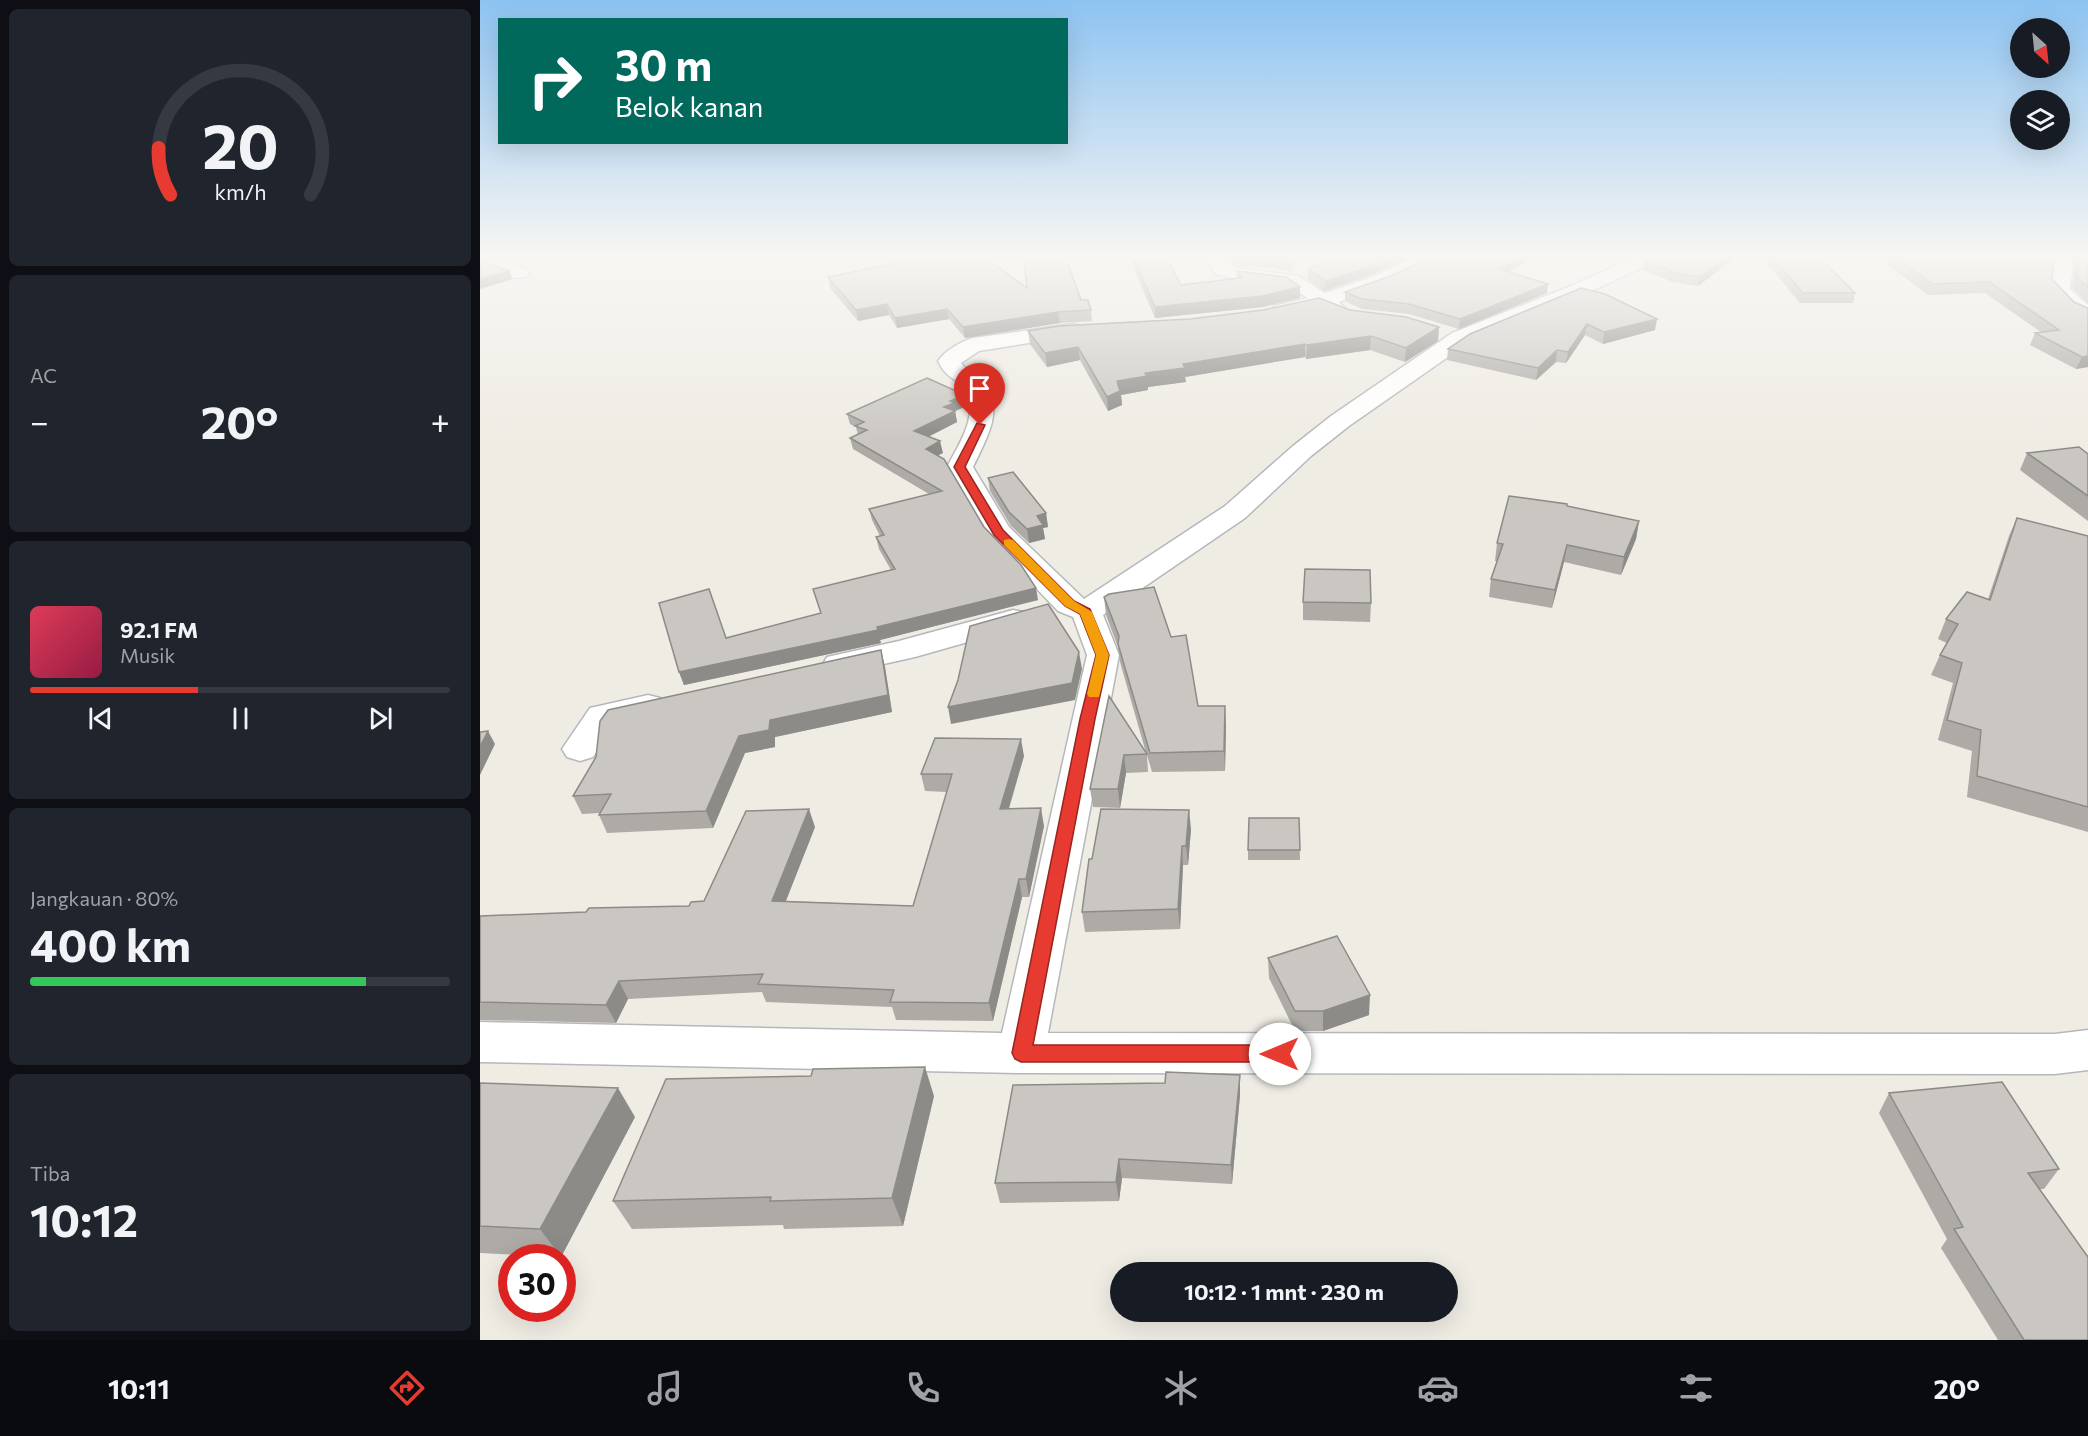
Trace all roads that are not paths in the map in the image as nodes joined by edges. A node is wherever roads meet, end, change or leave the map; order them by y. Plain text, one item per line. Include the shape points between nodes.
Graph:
1 (1500, 318) edge
2 (1095, 329) edge
3 (1077, 608) junction
4 (811, 670) edge
5 (672, 700) edge
6 (580, 749) dead end
7 (480, 1042) edge
8 (2088, 1050) edge
9 (1021, 1053) junction

1 - 3 street via 1450,335 1302,451 1235,512
2 - 3 street via 973,345 948,361 954,371 973,383 983,407 980,425 960,467 998,532
3 - 4 street
3 - 9 street via 1103,655
5 - 6 street via 602,716
7 - 9 street
8 - 9 street via 2055,1054

